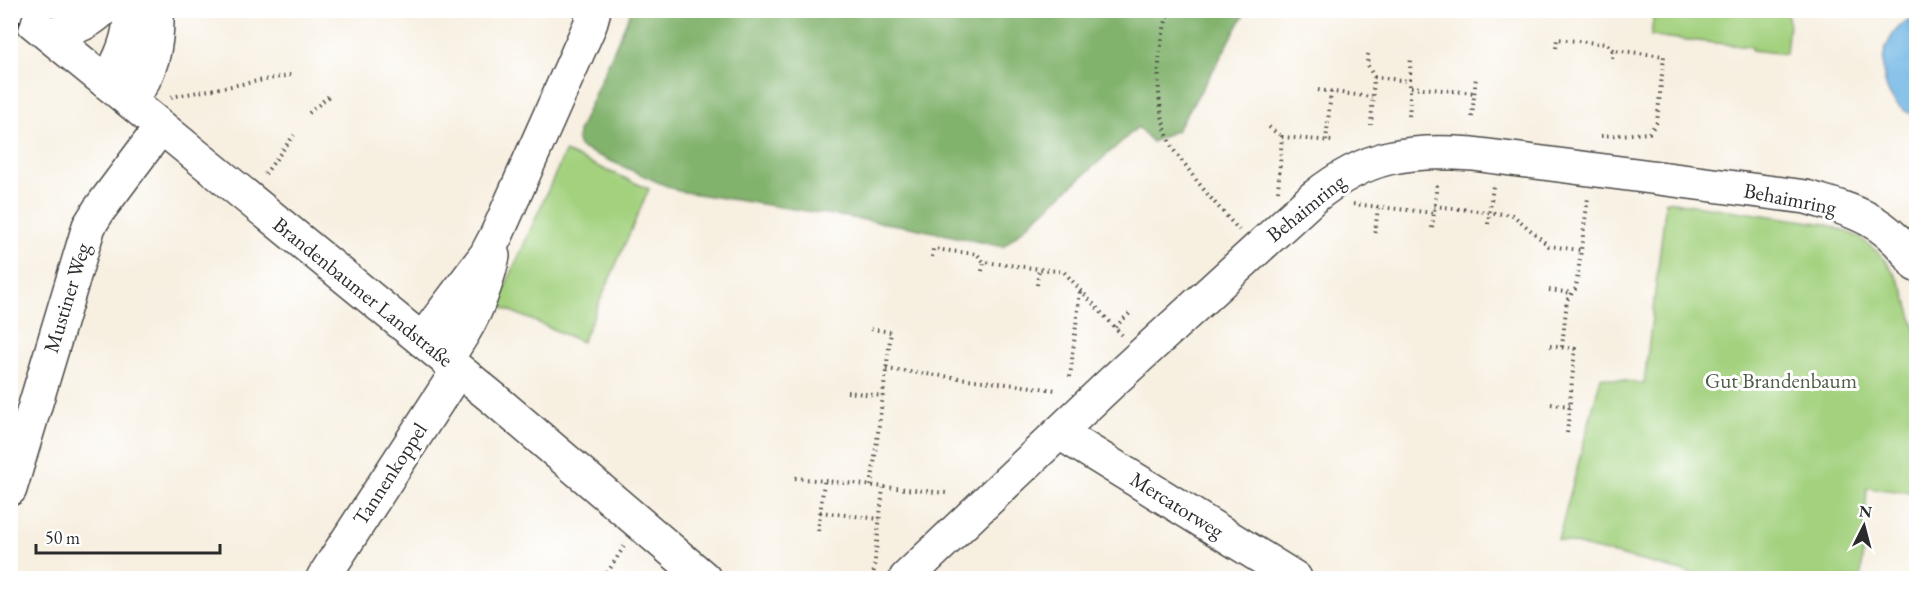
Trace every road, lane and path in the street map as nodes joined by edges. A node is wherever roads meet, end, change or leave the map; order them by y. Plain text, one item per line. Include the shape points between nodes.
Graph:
1 (18, 10) edge
2 (102, 10) edge
3 (130, 10) edge
4 (157, 10) edge
5 (594, 10) edge
6 (1169, 10) edge
7 (49, 35) junction
8 (1556, 48) dead end
9 (1613, 50) junction
10 (1368, 54) dead end
11 (1411, 56) dead end
12 (1612, 61) dead end
13 (291, 75) dead end
14 (1374, 77) junction
15 (1476, 77) dead end
16 (1409, 81) junction
17 (1411, 87) junction
18 (1318, 90) dead end
19 (118, 92) junction
20 (1331, 92) junction
21 (1475, 93) junction
22 (330, 95) dead end
23 (1372, 97) junction
24 (166, 112) junction
25 (309, 113) dead end
26 (1409, 116) dead end
27 (1473, 117) dead end
28 (1371, 125) dead end
29 (1269, 128) dead end
30 (294, 135) dead end
31 (1601, 136) dead end
32 (1282, 137) junction
33 (1326, 141) junction
34 (1332, 141) dead end
35 (265, 174) dead end
36 (1438, 175) dead end
37 (1493, 182) dead end
38 (1588, 196) dead end
39 (1277, 202) dead end
40 (1346, 203) dead end
41 (1434, 206) junction
42 (1378, 207) junction
43 (1434, 213) junction
44 (1490, 213) junction
45 (1488, 224) dead end
46 (1432, 228) dead end
47 (1240, 231) dead end
48 (1376, 233) dead end
49 (1581, 250) junction
50 (932, 257) dead end
51 (984, 262) junction
52 (1917, 265) edge
53 (1039, 269) junction
54 (982, 271) dead end
55 (1037, 285) dead end
56 (1549, 290) dead end
57 (1080, 291) junction
58 (1572, 293) junction
59 (1131, 313) dead end
60 (1115, 327) junction
61 (871, 329) dead end
62 (1127, 340) dead end
63 (1550, 346) dead end
64 (1563, 347) junction
65 (442, 356) junction
66 (886, 369) junction
67 (1070, 377) dead end
68 (1056, 390) dead end
69 (848, 392) dead end
70 (883, 396) junction
71 (1551, 404) dead end
72 (1570, 406) junction
73 (1060, 433) junction
74 (1567, 434) dead end
75 (795, 478) dead end
76 (824, 482) junction
77 (871, 487) junction
78 (883, 488) junction
79 (10, 489) edge
80 (946, 493) dead end
81 (820, 512) junction
82 (880, 519) junction
83 (818, 531) dead end
84 (627, 542) dead end
85 (322, 579) edge
86 (604, 579) edge
87 (704, 579) edge
88 (873, 579) edge
89 (906, 579) edge
90 (1295, 579) edge

1 - 7 street, Brandenbaumer Landstraße
2 - 7 street via 75,29
3 - 19 street via 129,28 117,67
4 - 19 street via 156,38 142,86
5 - 65 street, Tannenkoppel
6 - 47 path via 1158,74 1162,114 1169,136 1173,148 1203,190
7 - 19 street, Brandenbaumer Landstraße
8 - 9 path via 1557,39 1606,44
9 - 12 path
9 - 31 path via 1664,56 1657,122 1649,133
10 - 14 path via 1367,64
11 - 16 path
13 - 24 path
14 - 16 path
14 - 23 path
15 - 21 path
16 - 17 path
17 - 21 path
17 - 26 path
18 - 20 path
19 - 24 street, Brandenbaumer Landstraße
20 - 23 path
20 - 33 path
21 - 27 path
22 - 25 path
23 - 28 path
24 - 65 street, Brandenbaumer Landstraße
24 - 79 street, Mustiner Weg via 89,226
29 - 32 path
30 - 35 path
32 - 33 path
32 - 39 path
33 - 34 path
36 - 41 path
37 - 44 path
38 - 49 path
40 - 42 path
41 - 43 path
41 - 44 path
42 - 43 path
42 - 48 path
43 - 46 path
44 - 45 path
44 - 49 path via 1513,215 1549,246
49 - 58 path
50 - 51 path via 933,249 977,254
51 - 53 path
51 - 54 path
52 - 73 street, Behaimring via 1890,232 1876,222 1806,197 1473,154 1409,153 1353,170 1332,182
53 - 55 path
53 - 57 path via 1064,272
56 - 58 path
57 - 60 path
57 - 67 path
58 - 64 path
59 - 60 path
60 - 62 path
61 - 66 path via 891,332
63 - 64 path
64 - 72 path via 1575,349
65 - 85 street, Tannenkoppel
65 - 87 street, Brandenbaumer Landstraße
66 - 68 path
66 - 70 path
69 - 70 path
70 - 77 path
71 - 72 path
72 - 74 path
73 - 89 street, Behaimring
73 - 90 street, Mercatorweg
75 - 76 path
76 - 77 path
76 - 81 path
77 - 78 path
78 - 80 path
78 - 82 path
81 - 82 path
81 - 83 path
82 - 88 path
84 - 86 path

